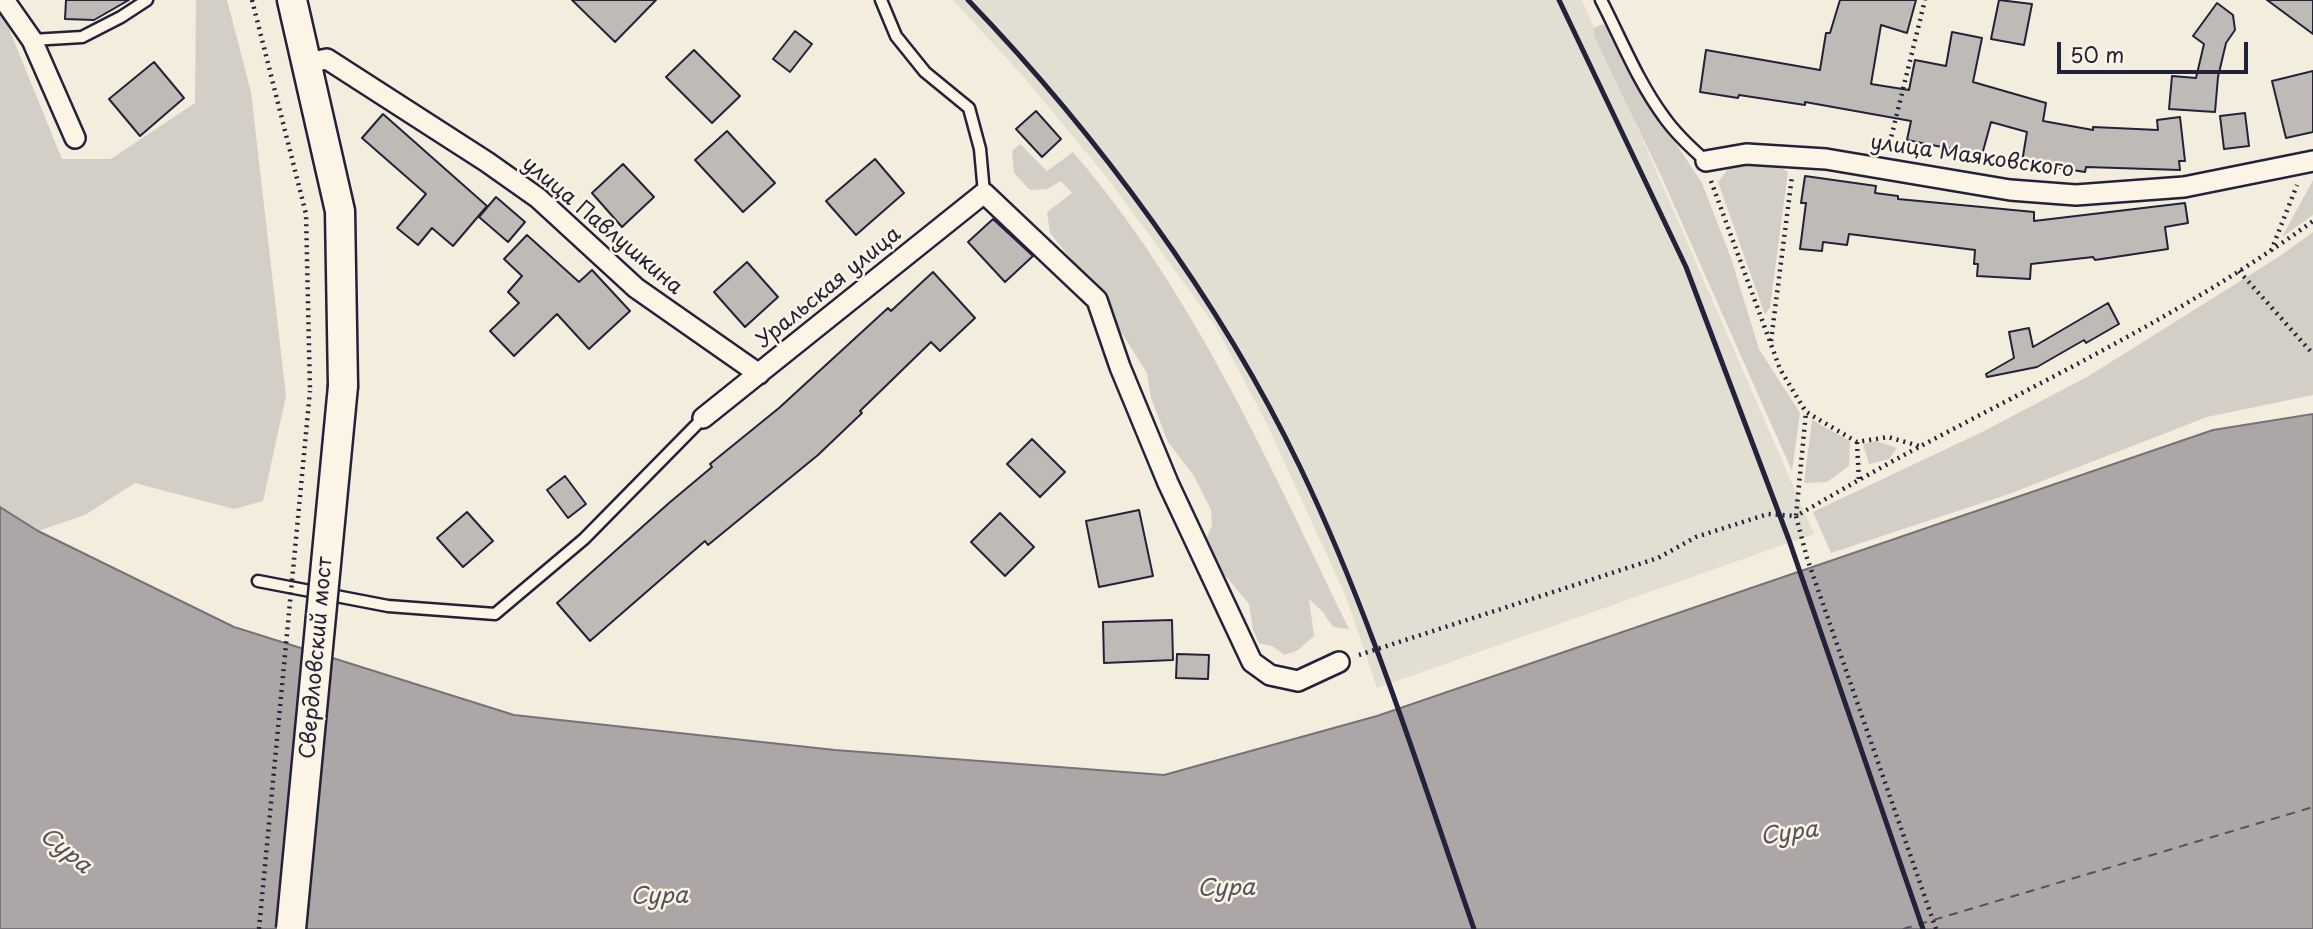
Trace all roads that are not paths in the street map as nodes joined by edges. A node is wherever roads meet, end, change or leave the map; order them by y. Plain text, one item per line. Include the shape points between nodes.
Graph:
1 (4, 0) edge
2 (147, 0) edge
3 (292, 0) edge
4 (881, 0) edge
5 (1601, 0) edge
6 (32, 40) junction
7 (306, 63) junction
8 (75, 138) dead end
9 (1706, 161) joint
10 (2309, 162) edge
11 (984, 193) junction
12 (759, 374) junction
13 (703, 418) joint
14 (258, 581) dead end
15 (1339, 662) road end
16 (291, 929) edge

1 - 6 street
2 - 6 lane via 82,37
3 - 7 main road, Свердловский мост
4 - 11 lane via 896,36 925,72 969,108 981,149
5 - 9 lane via 1664,117
6 - 8 street
7 - 12 street, улица Павлушкина via 327,59 487,162 538,198 636,288
7 - 16 main road, Свердловский мост, bridge via 340,211 342,386
9 - 10 street, улица Маяковского via 1746,154 1795,156 2010,190 2076,195 2184,187
11 - 12 street, Уральская улица
11 - 15 street via 1097,300 1168,483 1252,662 1270,675 1298,681
12 - 13 street, Уральская улица
13 - 14 lane via 584,539 495,614 388,606

